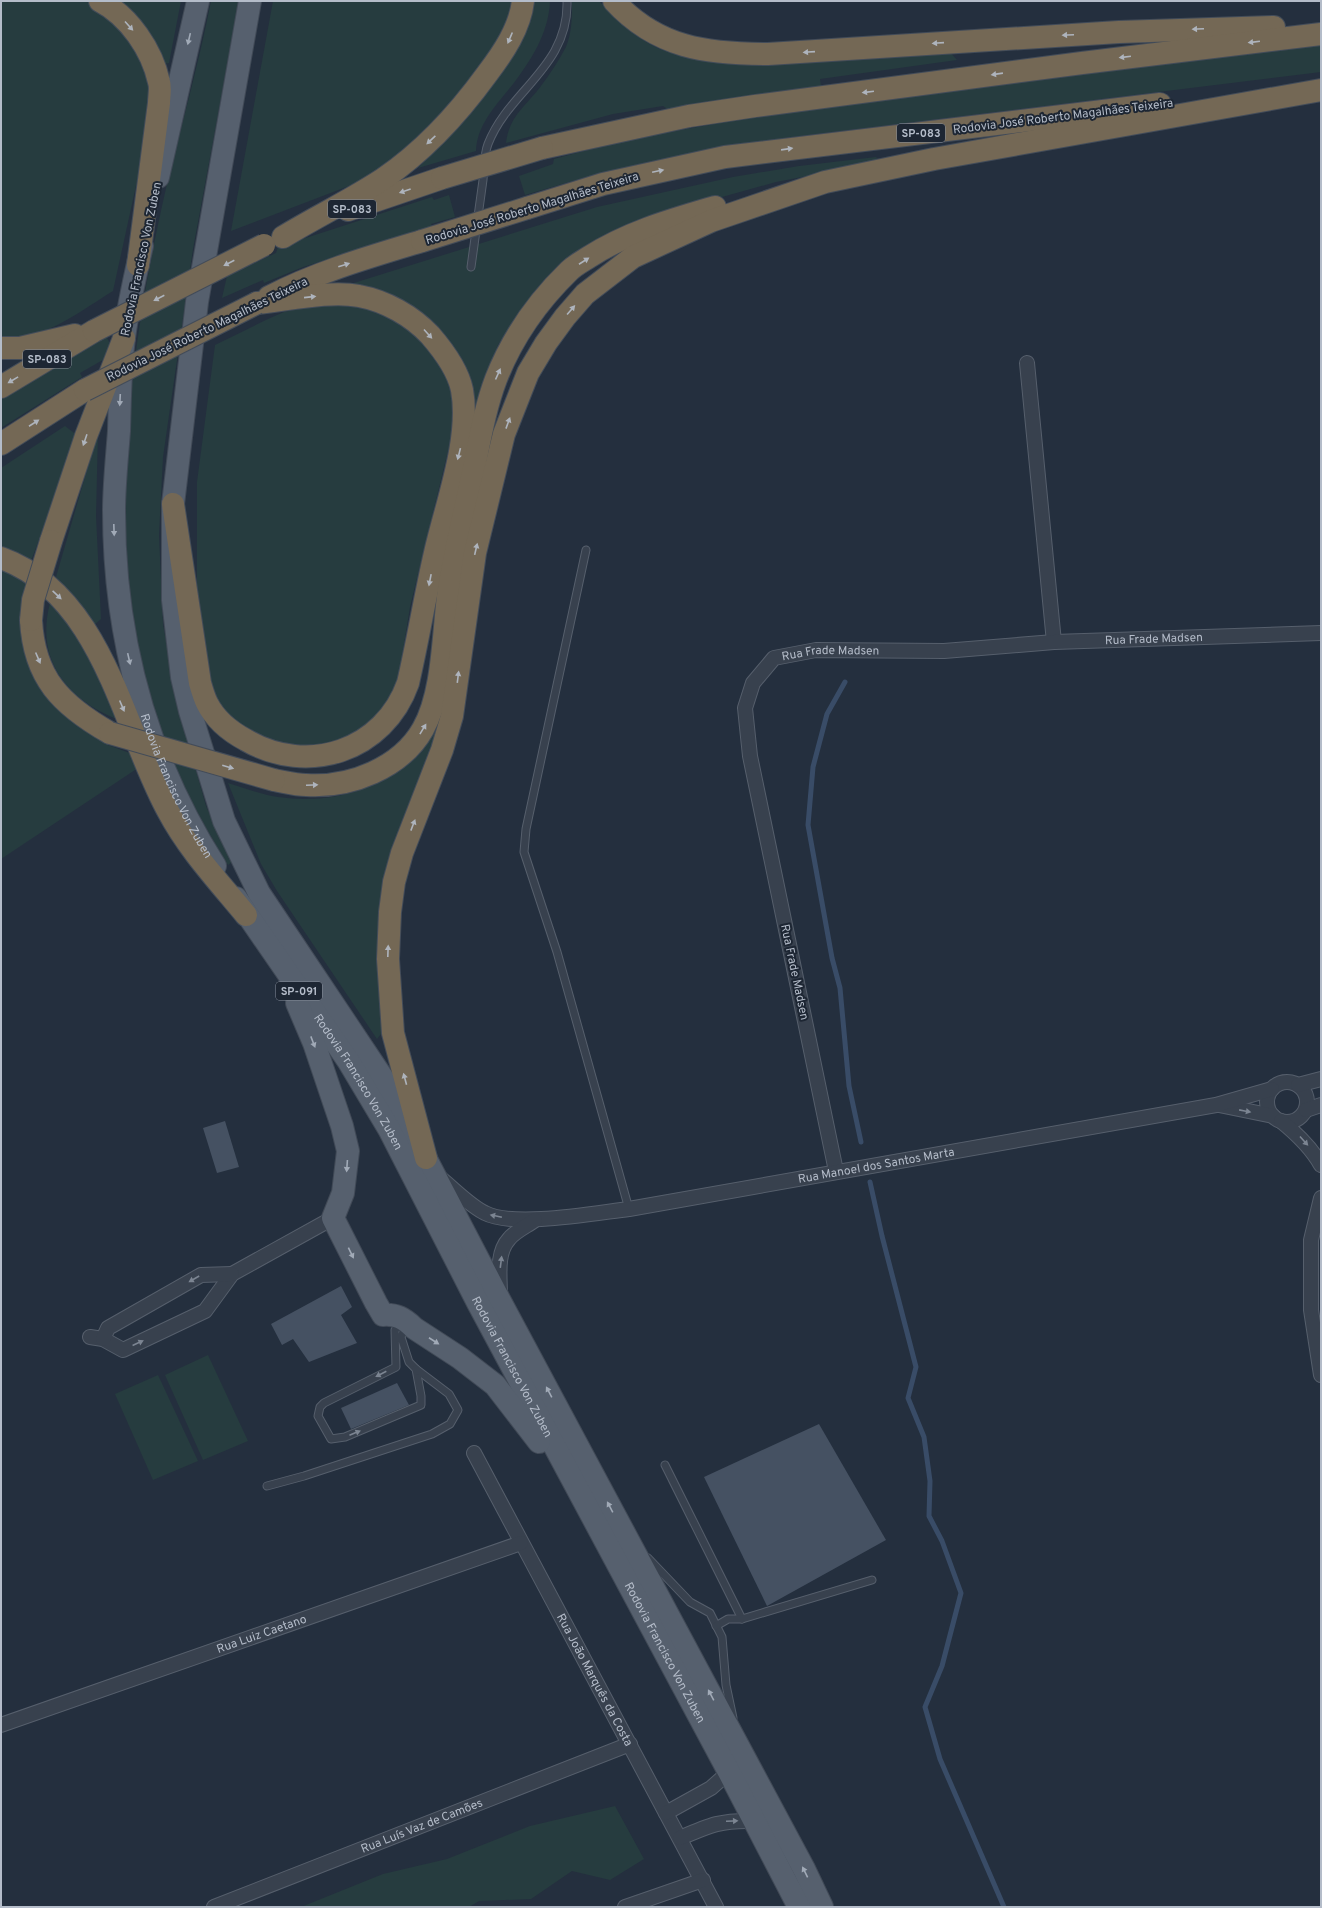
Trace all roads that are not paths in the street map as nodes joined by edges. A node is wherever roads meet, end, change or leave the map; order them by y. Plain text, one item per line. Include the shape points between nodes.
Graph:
1 (100, 1) edge
2 (198, 1) edge
3 (250, 1) edge
4 (523, 1) edge
5 (567, 1) edge
6 (614, 1) edge
7 (1321, 25) edge
8 (1321, 34) edge
9 (1321, 84) edge
10 (1321, 90) edge
11 (825, 182) junction
12 (274, 241) junction
13 (138, 264) junction
14 (471, 267) dead end
15 (257, 303) junction
16 (94, 331) junction
17 (124, 338) junction
18 (1, 348) edge
19 (1028, 363) dead end
20 (1, 387) edge
21 (1, 444) edge
22 (173, 504) junction
23 (586, 550) dead end
24 (1, 558) edge
25 (1321, 633) edge
26 (1054, 642) junction
27 (246, 915) junction
28 (282, 967) junction
29 (1321, 1078) edge
30 (1298, 1085) junction
31 (1272, 1089) junction
32 (1216, 1105) junction
33 (1321, 1105) edge
34 (1306, 1110) junction
35 (1277, 1119) junction
36 (429, 1165) junction
37 (1321, 1165) edge
38 (836, 1171) junction
39 (1321, 1198) edge
40 (628, 1209) junction
41 (333, 1218) junction
42 (534, 1220) junction
43 (232, 1274) junction
44 (500, 1301) junction
45 (409, 1324) junction
46 (416, 1369) junction
47 (1321, 1370) edge
48 (474, 1453) dead end
49 (664, 1466) dead end
50 (268, 1486) dead end
51 (600, 1531) junction
52 (623, 1531) junction
53 (521, 1543) junction
54 (872, 1580) dead end
55 (742, 1619) junction
56 (716, 1626) junction
57 (1, 1725) edge
58 (630, 1744) junction
59 (740, 1750) junction
60 (729, 1772) junction
61 (666, 1813) junction
62 (754, 1821) junction
63 (680, 1838) junction
64 (703, 1880) junction
65 (214, 1907) edge
66 (625, 1907) edge
67 (716, 1907) edge
68 (799, 1907) edge
69 (822, 1907) edge

1 -> 13 highway via 125,21 139,37 153,64 159,83 159,103
2 -> 13 main road, Rodovia Francisco Von Zuben / SP-091
3 - 22 main road, Rodovia Francisco Von Zuben / SP-091 via 197,302
4 -> 12 highway via 522,10 505,50 470,98 433,138 383,179
5 - 14 lane via 567,16 562,34 547,65 499,124 487,146
7 -> 6 highway via 1119,32 735,54 709,52 679,45 652,33 627,15
8 -> 12 highway, SP-083, bridge via 689,116 542,148 442,178 352,209
15 -> 9 highway, Rodovia José Roberto Magalhães Teixeira / SP-083, bridge via 296,283 339,266 602,184 725,157
10 - 11 highway via 957,155
17 -> 11 highway, bridge via 86,436 33,600 31,620 35,653 63,700 78,714 110,733 274,780 307,785 358,780 387,766 406,750 422,731 434,705 450,579 484,422 495,380 511,344 530,315 571,269 631,234 665,221 746,198
36 -> 11 highway via 393,1033 388,959 391,905 402,853 442,750 452,716 475,553 504,434 515,404 535,361 565,317 585,294 633,257 711,221
12 -> 16 highway, SP-083, bridge
13 - 17 main road, Rodovia Francisco Von Zuben / SP-091
21 -> 15 highway, Rodovia José Roberto Magalhães Teixeira / SP-083, bridge via 85,390
15 -> 22 highway via 341,295 359,296 382,303 421,326 451,364 461,388 464,410 462,444 435,554 411,670 403,698 385,723 362,742 347,749 328,755 311,756 276,753 256,746 236,735 220,721 207,704 200,683
16 - 18 highway via 20,348
16 -> 20 highway, SP-083
17 -> 27 main road, Rodovia Francisco Von Zuben / SP-091 via 114,511 116,575 128,660 144,714 181,806
19 - 26 street
22 - 36 main road, Rodovia Francisco Von Zuben / SP-091 via 173,600 182,678 224,821 259,893 388,1086
23 - 40 lane via 526,829 524,852 557,952
24 -> 27 highway via 28,572 49,588 79,621 92,641 109,677 167,810 183,837
25 - 26 street, Rua Frade Madsen
26 - 38 street, Rua Frade Madsen via 944,651 816,650 774,658 753,683 745,708 750,756
27 - 28 main road, Rodovia Francisco Von Zuben / SP-091
28 -> 41 main road via 314,1043 348,1151 343,1193
28 - 51 main road, Rodovia Francisco Von Zuben / SP-091 via 349,1062 390,1129 478,1303
29 - 30 street
30 - 31 street via 1285,1082
30 - 34 street via 1305,1092
31 - 32 street, Rua Manoel dos Santos Marta
31 - 35 street via 1267,1098 1268,1108
32 -> 35 street, Rua Manoel dos Santos Marta
32 - 38 street, Rua Manoel dos Santos Marta
33 - 34 street
34 - 35 street via 1300,1118 1291,1122
35 -> 37 street via 1298,1134 1314,1152
42 -> 36 street, Rua Manoel dos Santos Marta via 485,1214
36 - 44 main road, Rodovia Francisco Von Zuben / SP-091
38 - 40 street, Rua Manoel dos Santos Marta
39 - 47 street via 1311,1240 1311,1310
40 - 42 street, Rua Manoel dos Santos Marta
41 - 43 street
41 -> 45 main road via 383,1315 395,1314
44 -> 42 street via 502,1251 509,1239
43 -> 43 street via 201,1275 108,1328 96,1338 123,1350 205,1311
52 -> 44 main road, Rodovia Francisco Von Zuben / SP-091
45 - 46 lane via 401,1337 409,1362
45 -> 46 lane via 395,1330 396,1367 320,1407 318,1416 331,1439 345,1437 421,1405
45 -> 51 main road via 495,1385 541,1445
46 - 50 lane via 449,1394 458,1410 450,1424 418,1439
48 - 53 street, Rua João Marquês da Costa
49 - 55 lane
51 - 60 main road, Rodovia Francisco Von Zuben / SP-091
52 - 56 lane via 690,1602 710,1614
59 -> 52 main road, Rodovia Francisco Von Zuben / SP-091
53 - 57 street, Rua Luiz Caetano
53 - 58 street, Rua João Marquês da Costa
54 - 55 lane
55 - 56 lane via 728,1619
56 - 59 lane via 722,1637 726,1685
58 - 61 street, Rua João Marquês da Costa
58 - 65 street, Rua Luís Vaz de Camões
69 -> 59 main road, Rodovia Francisco Von Zuben / SP-091
60 - 61 street via 706,1791
60 - 62 main road, Rodovia Francisco Von Zuben / SP-091
61 - 63 street, Rua João Marquês da Costa
63 -> 62 street via 709,1825 726,1821
62 - 68 main road, Rodovia Francisco Von Zuben / SP-091
63 - 64 street, Rua João Marquês da Costa
64 - 66 street
64 - 67 street, Rua João Marquês da Costa

